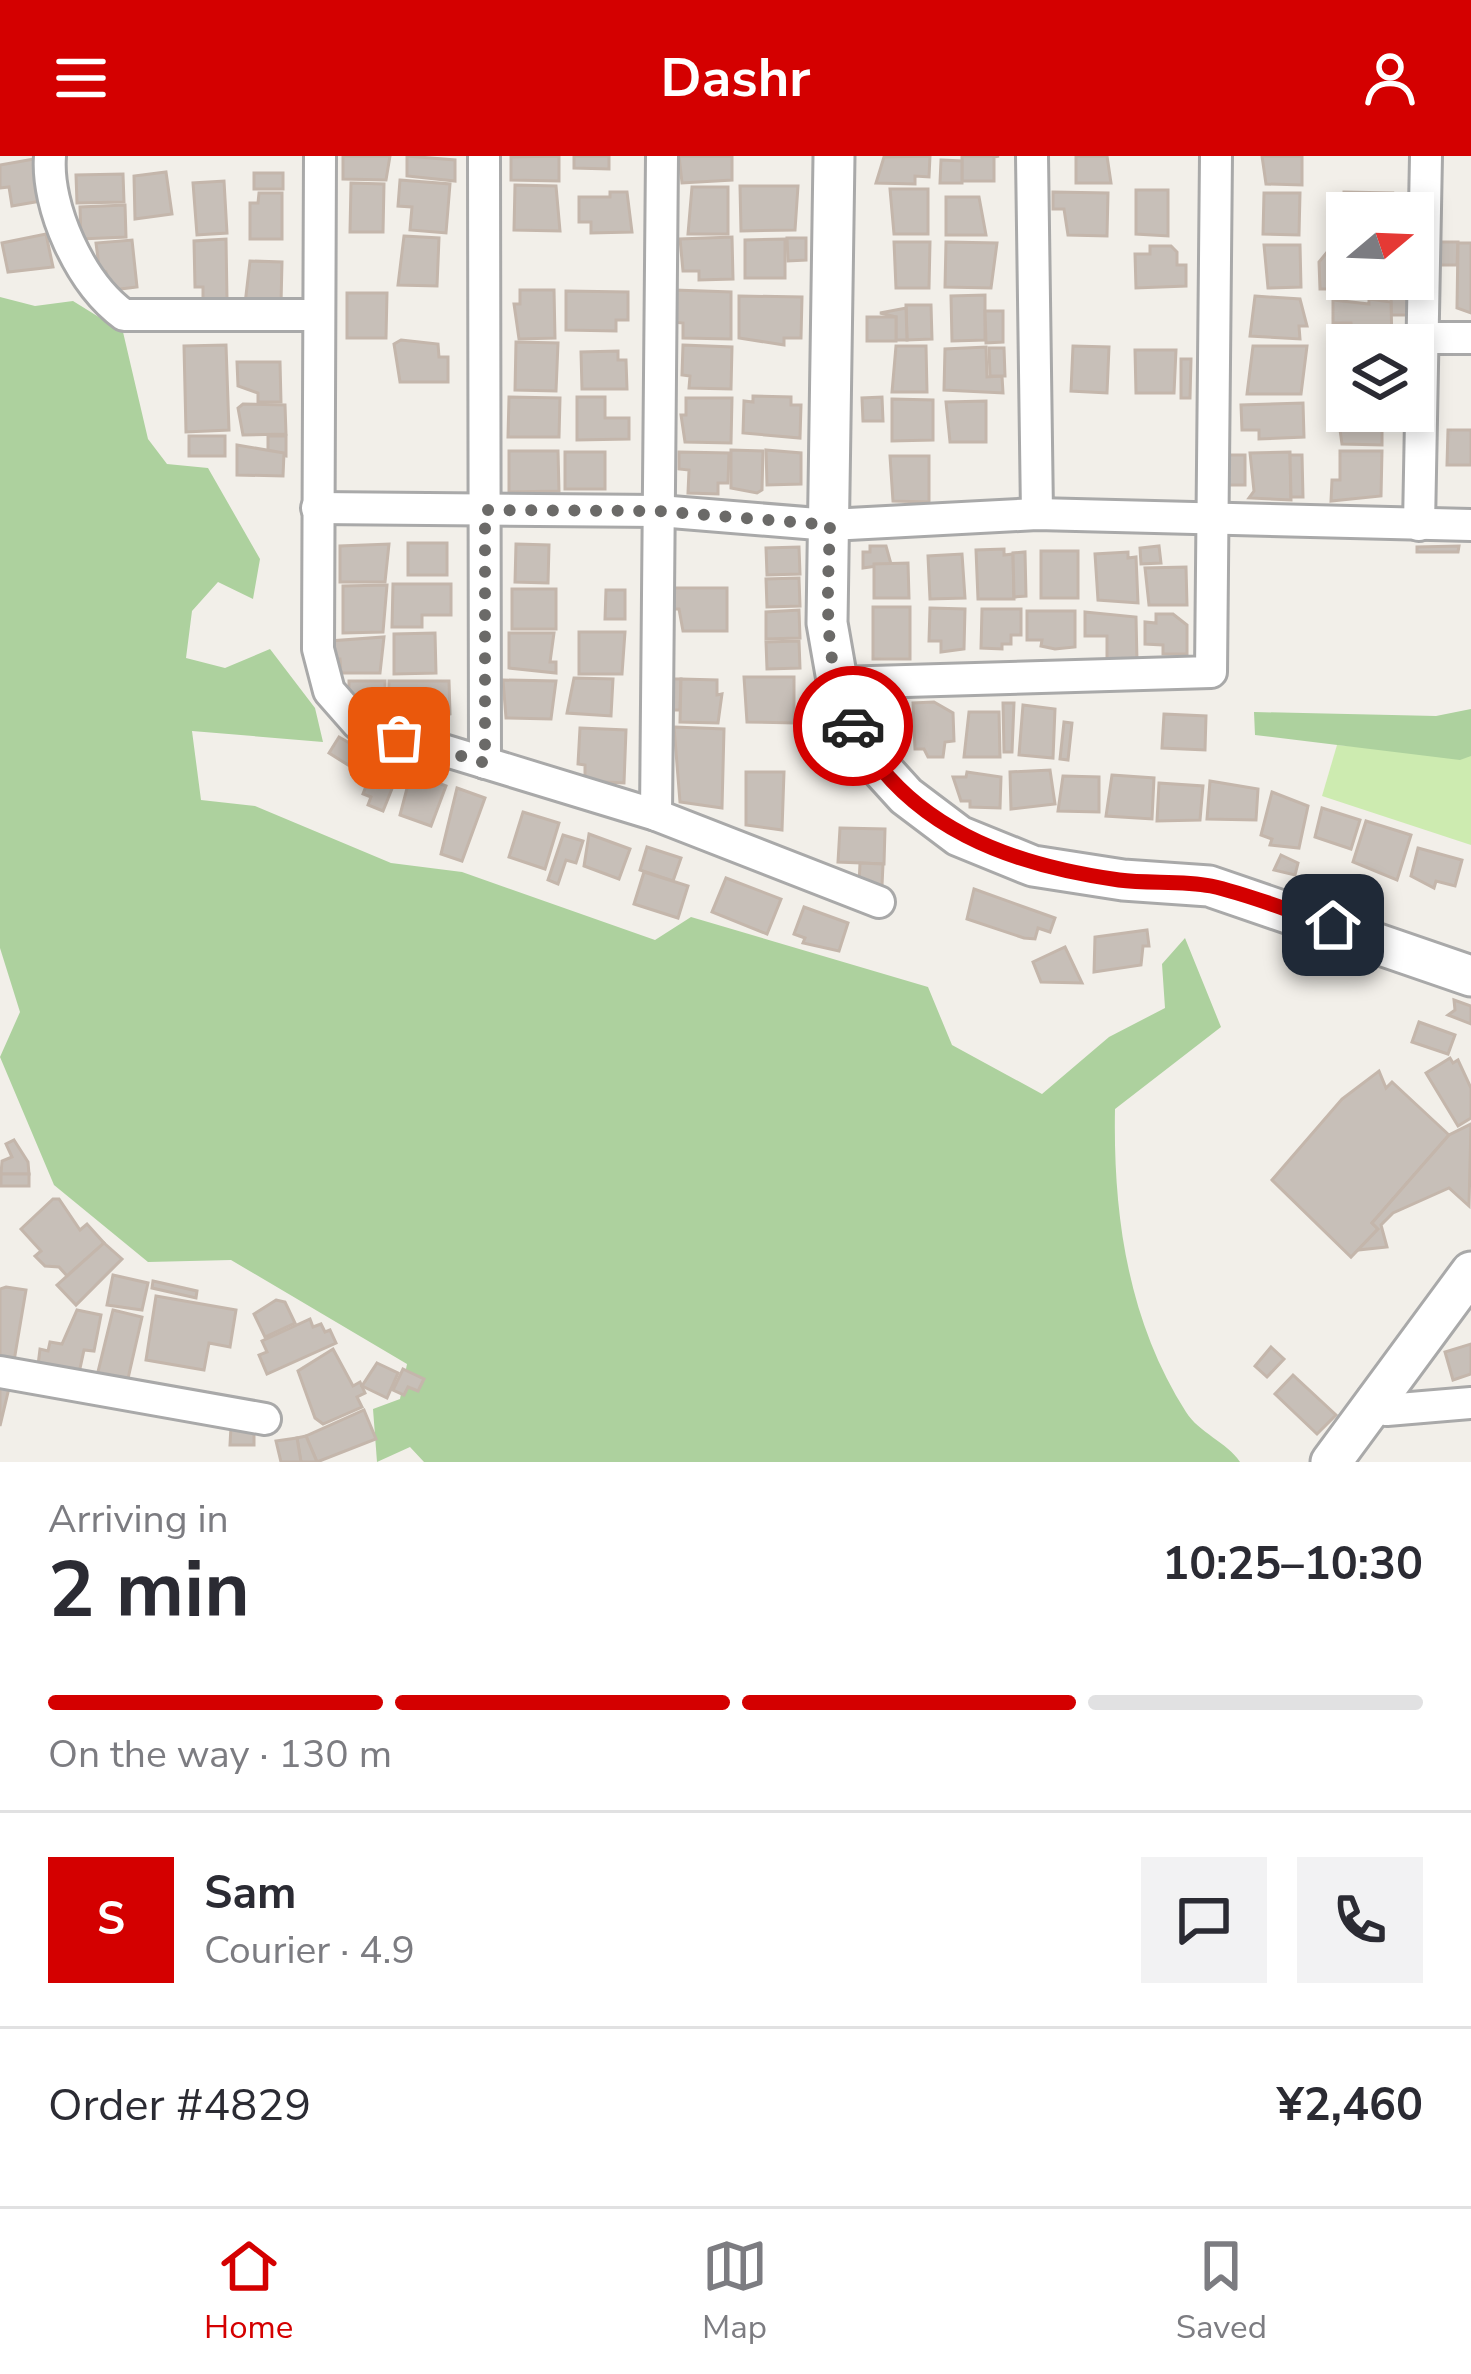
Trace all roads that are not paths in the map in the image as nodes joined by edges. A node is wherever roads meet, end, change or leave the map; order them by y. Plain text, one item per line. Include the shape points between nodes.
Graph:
1 (50, 156) edge
2 (320, 156) edge
3 (484, 156) edge
4 (662, 156) edge
5 (834, 156) edge
6 (1032, 156) edge
7 (1216, 156) edge
8 (1426, 156) edge
9 (319, 315) junction
10 (1422, 324) edge
11 (1434, 338) edge
12 (1471, 338) edge
13 (1421, 432) edge
14 (317, 508) junction
15 (485, 510) junction
16 (659, 511) junction
17 (1037, 514) junction
18 (1213, 514) junction
19 (830, 525) junction
20 (1420, 525) junction
21 (1471, 525) edge
22 (837, 683) junction
23 (485, 763) junction
24 (656, 815) junction
25 (879, 902) dead end
26 (1471, 976) edge
27 (1471, 1272) edge
28 (0, 1372) edge
29 (1373, 1398) junction
30 (1471, 1403) edge
31 (265, 1419) dead end
32 (1331, 1462) edge

1 - 9 street via 61,223 107,303 124,315
2 - 9 street
3 - 15 street
4 - 16 street
5 - 19 street
6 - 17 street
7 - 18 street
8 - 10 street
9 - 14 street
11 - 12 street
13 - 20 street
14 - 15 street
14 - 23 street via 318,649 328,691 358,724
15 - 16 street
15 - 23 street
16 - 19 street
16 - 24 street
17 - 18 street
17 - 19 street
18 - 20 street
18 - 22 street via 1211,672
19 - 22 street via 827,623
20 - 21 street
22 - 26 street via 866,752 959,836 1033,866 1209,886
23 - 24 street
24 - 25 street
27 - 29 street
28 - 31 street
29 - 30 street via 1387,1410
29 - 32 street

